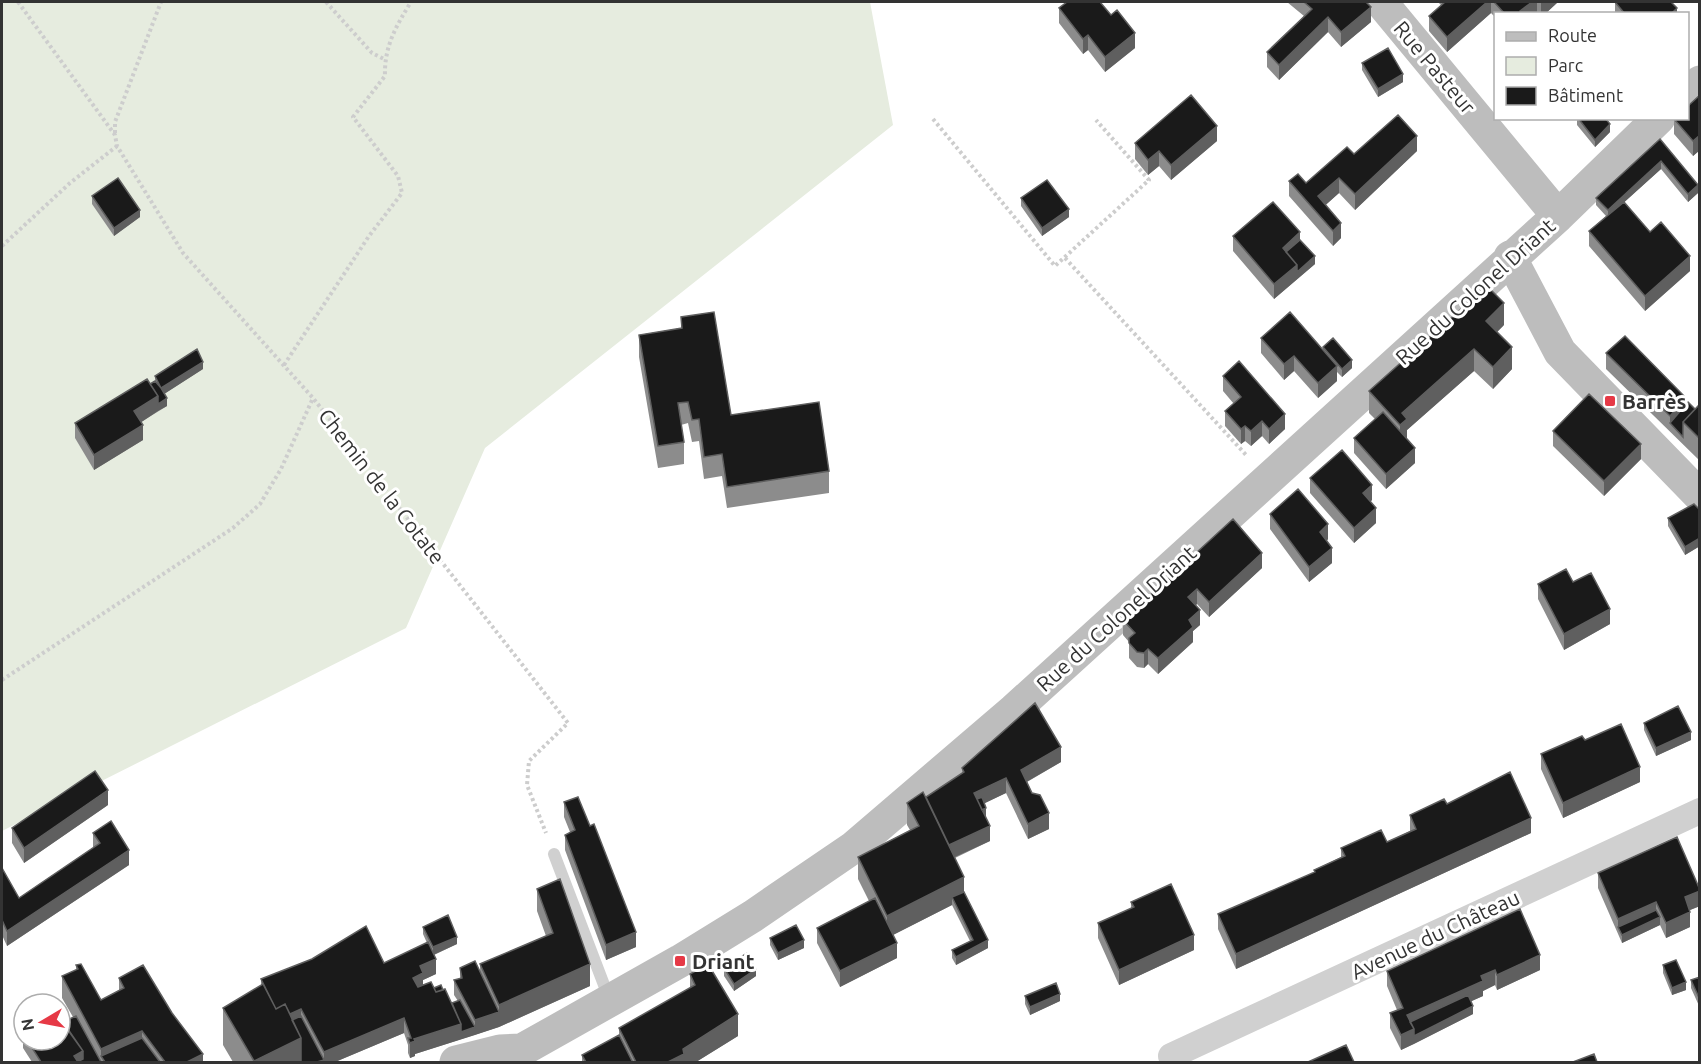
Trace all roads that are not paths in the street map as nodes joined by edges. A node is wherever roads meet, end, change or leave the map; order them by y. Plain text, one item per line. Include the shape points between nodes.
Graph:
1 (1381, 2) edge
2 (1657, 120) edge
3 (1558, 216) junction
4 (1510, 257) junction
5 (1700, 496) edge
6 (1700, 811) edge
7 (554, 854) road end
8 (609, 998) junction
9 (530, 1056) edge
10 (1171, 1056) dead end
11 (456, 1062) edge

1 - 3 main road, Rue Pasteur
2 - 3 main road, Rue du Colonel Driant
3 - 4 main road, Rue du Colonel Driant
4 - 5 main road via 1560,352
4 - 8 main road, Rue du Colonel Driant via 1014,710 854,847 680,961
6 - 10 street, Avenue du Château
7 - 8 lane
8 - 9 main road, Rue du Colonel Driant
9 - 11 main road via 500,1050

